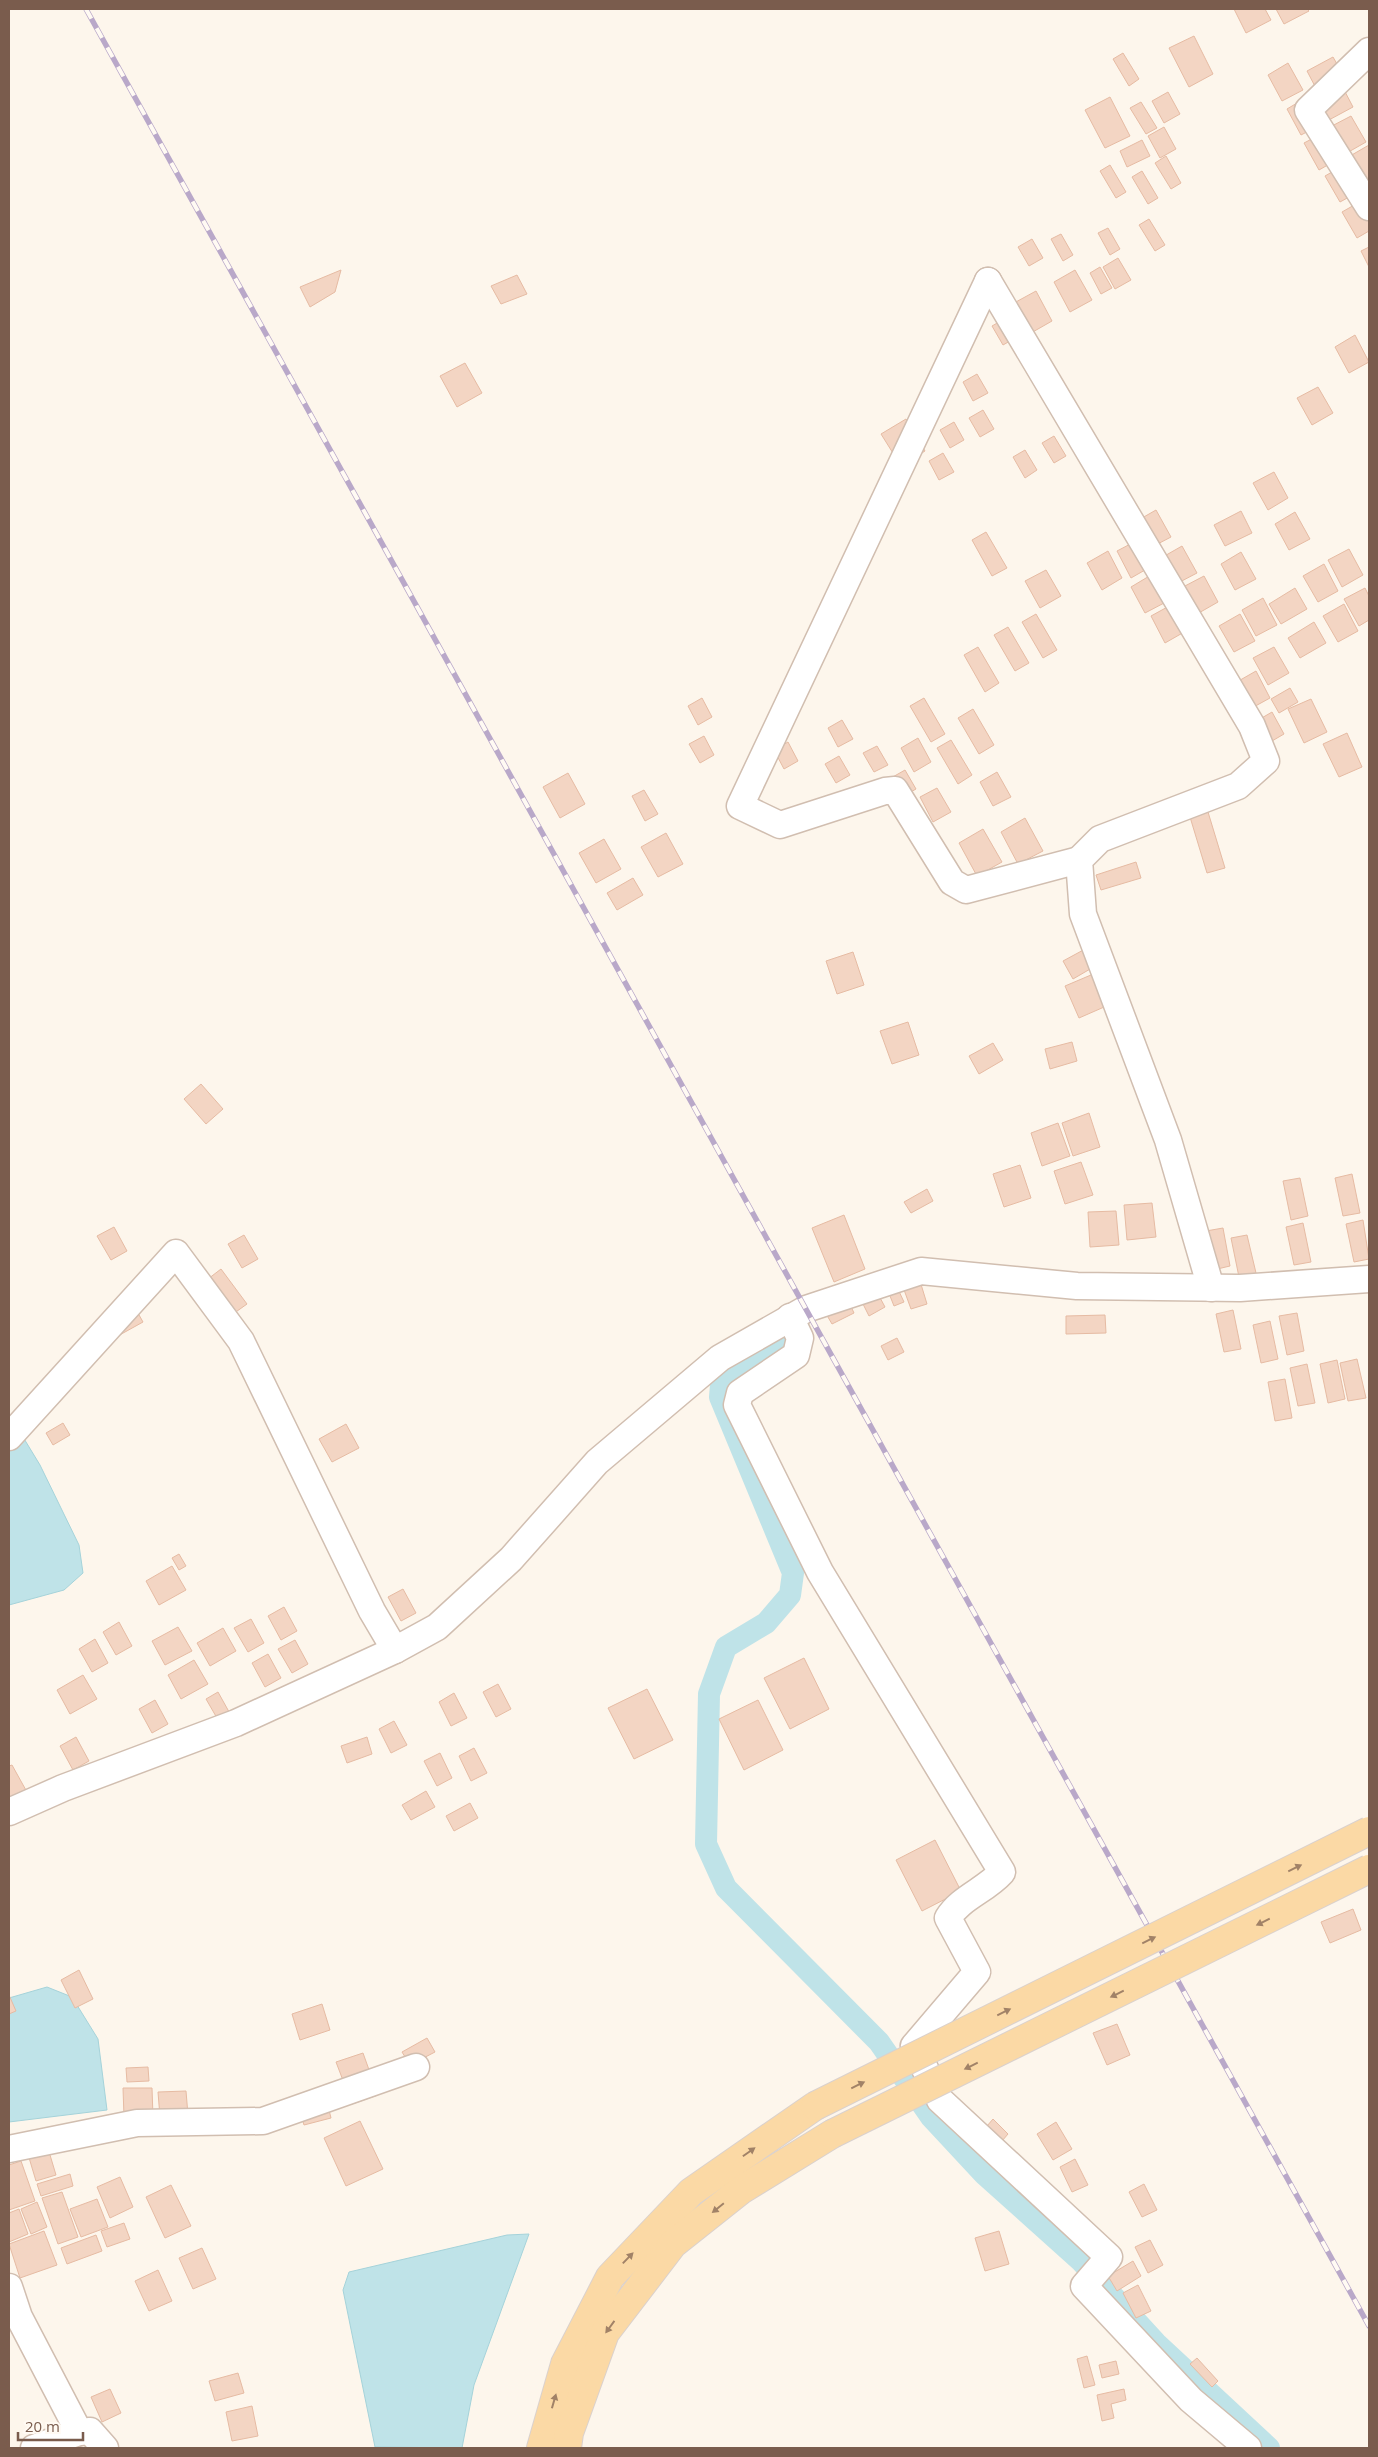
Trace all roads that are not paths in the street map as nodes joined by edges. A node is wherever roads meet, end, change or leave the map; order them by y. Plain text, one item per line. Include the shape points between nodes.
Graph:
1 (1369, 51) edge
2 (1369, 207) edge
3 (1079, 860) junction
4 (1369, 1279) edge
5 (1211, 1288) junction
6 (790, 1317) junction
7 (9, 1437) edge
8 (395, 1650) junction
9 (9, 1812) edge
10 (1369, 1831) edge
11 (1369, 1869) edge
12 (416, 2067) dead end
13 (9, 2150) edge
14 (9, 2287) edge
15 (79, 2432) junction
16 (34, 2448) edge
17 (105, 2448) edge
18 (541, 2448) edge
19 (567, 2448) edge
20 (1248, 2448) edge

1 - 2 street via 1308,110
3 - 3 street via 966,890 952,882 895,790 780,825 740,806 988,281 1252,726 1266,761 1238,786 1100,839
3 - 5 street via 1083,914 1168,1140
4 - 5 street
5 - 6 street via 1077,1286 921,1270
6 - 8 street via 720,1358 597,1462 511,1559 437,1627
6 - 20 street via 800,1338 796,1355 740,1393 737,1405 820,1572 1002,1872 953,1909 948,1918 977,1972 914,2046 940,2100 1109,2258 1084,2286 1191,2400
7 - 8 street via 176,1253 241,1342 372,1612
8 - 9 street via 236,1723 63,1788
18 -> 10 main road, bridge via 565,2364 610,2277 691,2192 814,2106
11 -> 19 main road, bridge via 832,2134 741,2190 673,2244 605,2333 569,2433
12 - 13 street via 263,2121 137,2123
14 - 15 street via 19,2317
15 - 16 street
15 - 17 street via 90,2430

